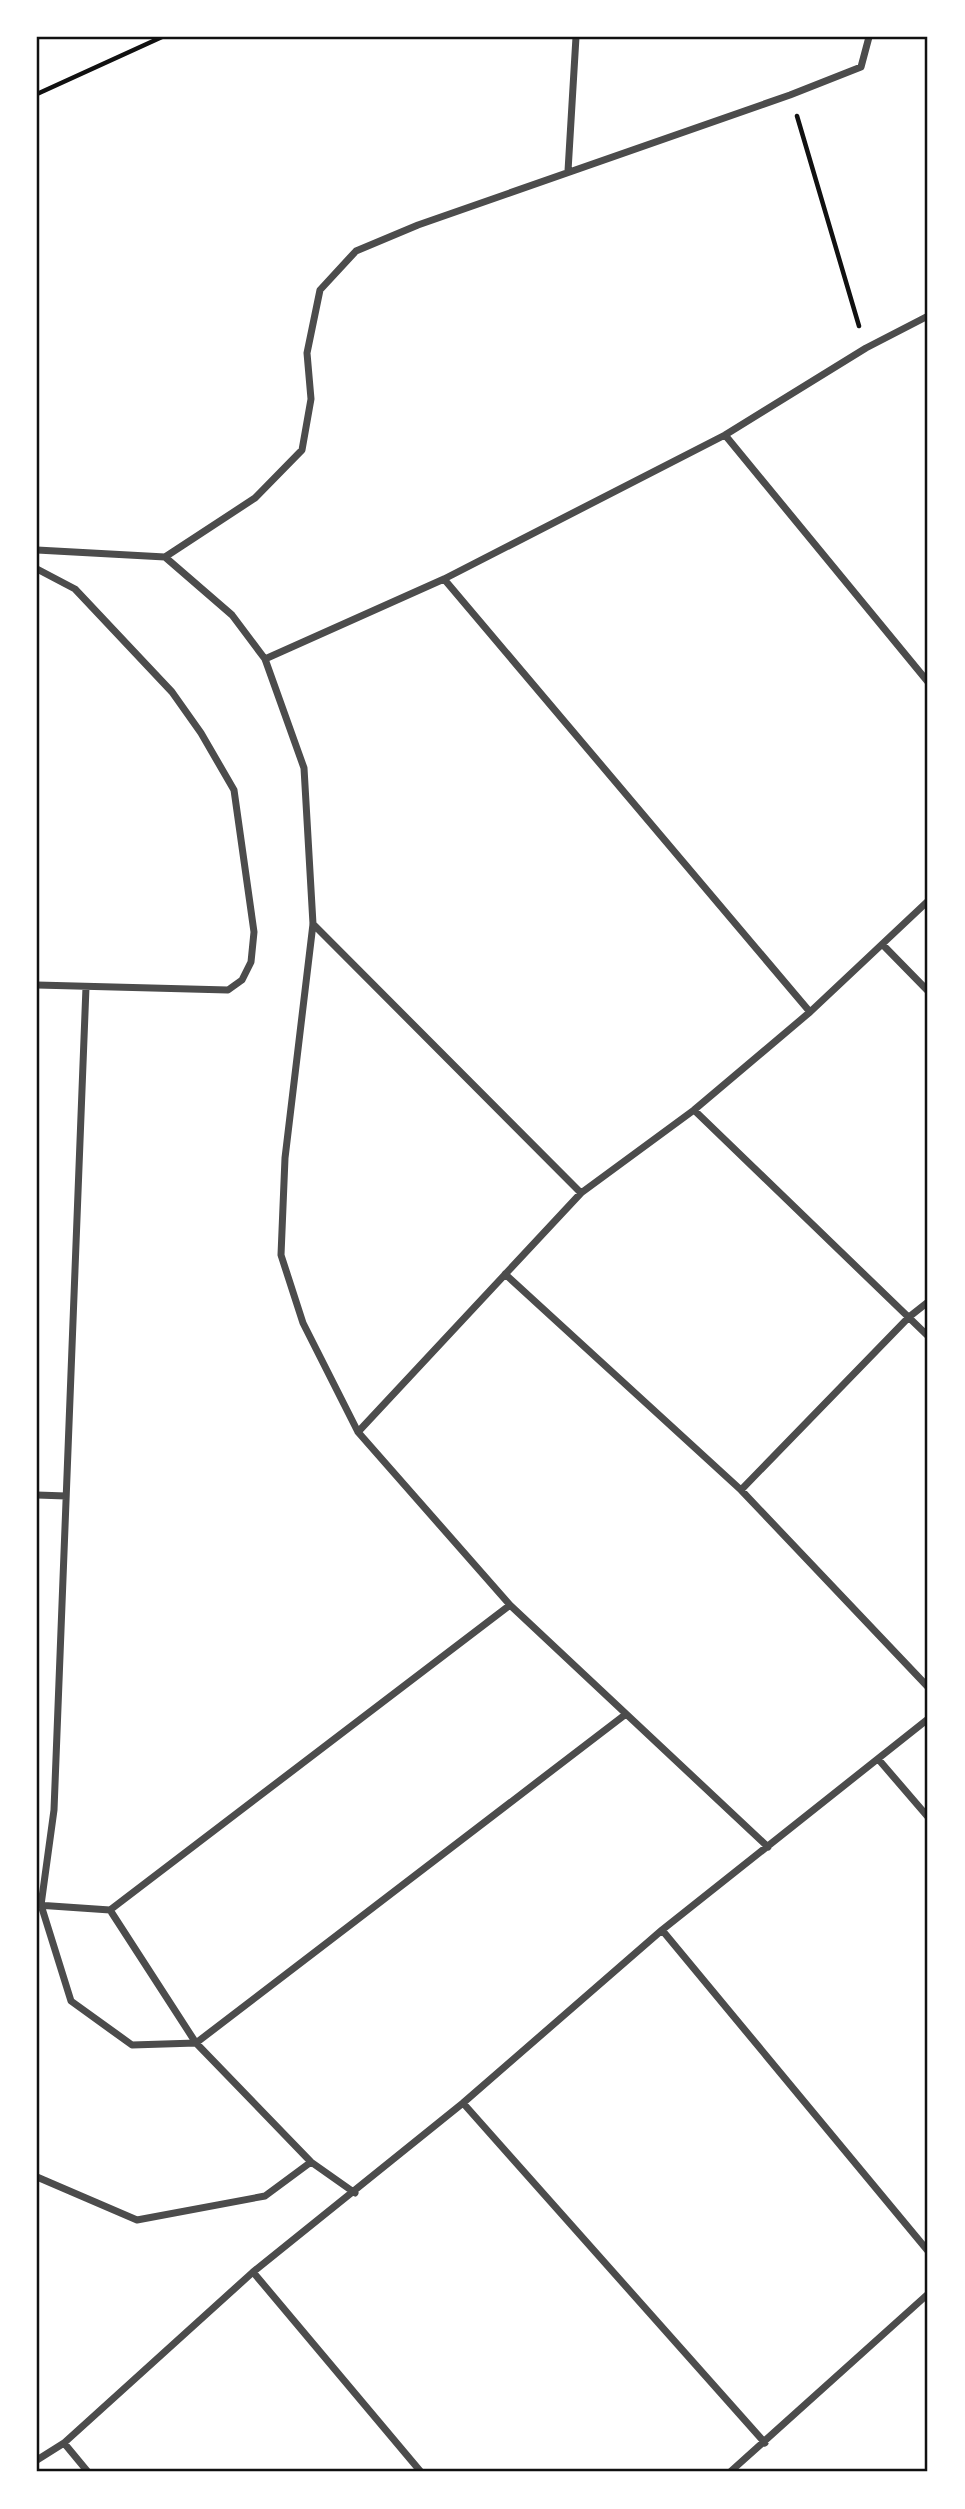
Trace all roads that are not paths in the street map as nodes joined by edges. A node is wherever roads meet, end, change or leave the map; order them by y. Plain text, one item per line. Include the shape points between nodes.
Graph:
1 (576, 37) edge
2 (869, 37) edge
3 (568, 171) junction
4 (928, 316) edge
5 (725, 435) junction
6 (37, 550) edge
7 (165, 557) junction
8 (37, 569) edge
9 (444, 579) junction
10 (265, 659) junction
11 (928, 682) edge
12 (928, 901) edge
13 (313, 924) junction
14 (883, 945) junction
15 (37, 985) edge
16 (86, 987) junction
17 (928, 991) edge
18 (810, 1012) junction
19 (694, 1110) junction
20 (581, 1193) junction
21 (505, 1274) junction
22 (928, 1302) edge
23 (909, 1317) junction
24 (928, 1336) edge
25 (358, 1432) junction
26 (741, 1490) junction
27 (37, 1495) edge
28 (66, 1496) junction
29 (510, 1605) junction
30 (928, 1687) edge
31 (626, 1714) junction
32 (928, 1719) edge
33 (879, 1760) junction
34 (928, 1817) edge
35 (768, 1847) junction
36 (39, 1905) edge
37 (110, 1910) junction
38 (663, 1930) junction
39 (196, 2043) junction
40 (464, 2103) junction
41 (311, 2162) junction
42 (37, 2178) edge
43 (355, 2193) junction
44 (928, 2251) edge
45 (253, 2272) junction
46 (928, 2294) edge
47 (64, 2443) junction
48 (765, 2443) junction
49 (37, 2460) edge
50 (88, 2472) edge
51 (421, 2472) edge
52 (730, 2472) edge

1 - 3 street
2 - 3 street via 861,66
3 - 7 street via 356,251 320,290 307,353 311,399 302,450 255,498
4 - 5 street via 866,348
5 - 9 street
5 - 11 street
6 - 7 street
7 - 10 street via 232,615
8 - 16 street via 75,589 172,692 201,733 234,790 254,932 251,962 242,980 228,990
9 - 10 street
9 - 18 street
10 - 13 street via 304,768
12 - 14 street
13 - 20 street
13 - 25 street via 285,1158 281,1255 303,1323
14 - 17 street
14 - 18 street
15 - 16 street
16 - 28 street
18 - 19 street
19 - 20 street
19 - 23 street
20 - 21 street
21 - 25 street
21 - 26 street
22 - 23 street
23 - 24 street
23 - 26 street
25 - 29 street
26 - 30 street
27 - 28 street
28 - 36 street via 54,1810
29 - 31 street
29 - 37 street
31 - 35 street
31 - 39 street
32 - 33 street
33 - 34 street
33 - 35 street
35 - 38 street
36 - 37 street
36 - 39 street via 71,2001 132,2045
37 - 39 street
38 - 40 street
38 - 44 street
39 - 41 street
40 - 43 street
40 - 48 street
41 - 42 street via 265,2196 137,2220
41 - 43 street
43 - 45 street
45 - 47 street
45 - 51 street
46 - 48 street
47 - 49 street
47 - 50 street
48 - 52 street

